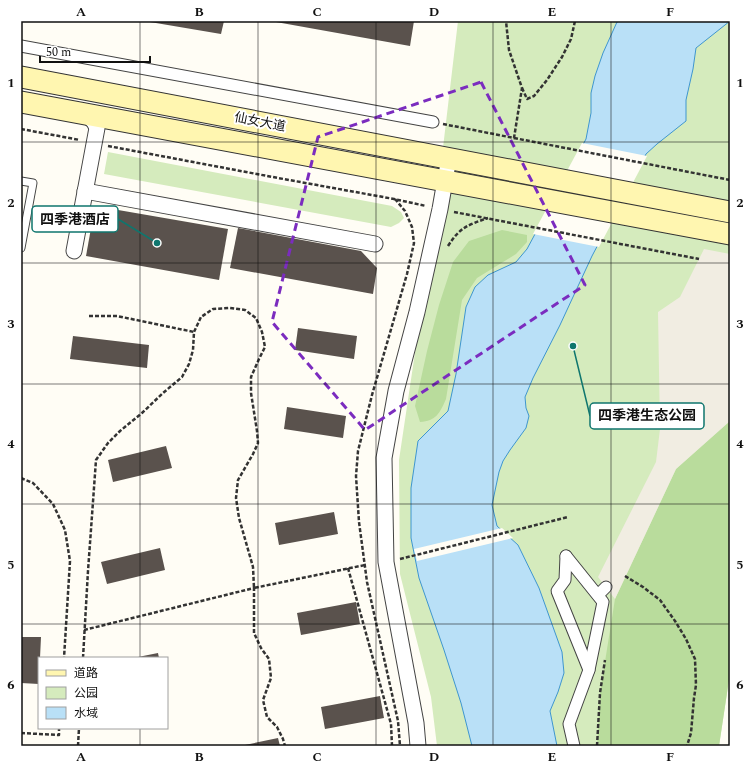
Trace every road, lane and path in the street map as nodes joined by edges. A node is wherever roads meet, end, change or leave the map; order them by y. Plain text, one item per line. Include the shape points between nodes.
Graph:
1 (506, 21) edge
2 (575, 21) edge
3 (21, 46) edge
4 (21, 77) edge
5 (522, 88) junction
6 (21, 102) edge
7 (86, 114) junction
8 (117, 120) junction
9 (433, 122) joint
10 (21, 129) edge
11 (514, 138) junction
12 (95, 140) junction
13 (449, 158) junction
14 (730, 180) edge
15 (21, 181) edge
16 (445, 181) junction
17 (85, 191) junction
18 (440, 209) junction
19 (730, 212) edge
20 (489, 218) junction
21 (730, 234) edge
22 (375, 244) dead end
23 (21, 248) edge
24 (74, 251) dead end
25 (444, 252) dead end
26 (699, 259) dead end
27 (89, 316) dead end
28 (194, 332) junction
29 (21, 478) edge
30 (568, 517) dead end
31 (414, 556) dead end
32 (365, 564) dead end
33 (348, 568) junction
34 (625, 576) dead end
35 (606, 587) dead end
36 (254, 588) junction
37 (598, 595) junction
38 (84, 630) junction
39 (64, 657) edge
40 (83, 657) edge
41 (606, 657) dead end
42 (589, 670) junction
43 (59, 729) edge
44 (79, 729) edge
45 (21, 732) edge
46 (78, 746) edge
47 (285, 746) edge
48 (392, 746) edge
49 (418, 746) edge
50 (574, 746) edge
51 (597, 746) edge
52 (688, 746) edge

1 - 5 path via 509,50
2 - 5 path via 571,39 547,80 534,96 527,99
3 - 9 street
4 - 13 main road, 仙女大道
5 - 11 path
6 - 7 main road, 仙女大道
7 - 8 main road, 仙女大道
7 - 12 street via 97,128
8 - 12 street via 104,124
8 - 16 main road, 仙女大道
9 - 11 path
10 - 12 path
11 - 14 path
12 - 17 street
12 - 18 path
13 - 16 street
13 - 19 main road, 仙女大道
15 - 23 lane via 33,183
16 - 18 street
16 - 21 main road, 仙女大道
17 - 22 street
17 - 24 street
18 - 20 path
18 - 49 street via 396,391 384,458 386,562
20 - 25 path via 459,231
20 - 26 path
27 - 28 path via 117,316
28 - 36 path via 201,317 213,309 230,308 245,310 256,318 262,332 265,347 251,377 258,443 238,480 236,498 253,567
28 - 38 path via 193,350 182,377 120,431 96,460
29 - 39 path via 33,483 53,504 65,530 70,561
30 - 31 path
32 - 33 path
33 - 36 path
33 - 48 path via 391,724
34 - 52 path via 660,600 686,639 695,660 696,685
35 - 37 street
36 - 38 path
36 - 47 path via 254,633 268,659 271,678 263,700 267,717 284,739
37 - 42 street via 603,602
37 - 42 street via 566,556 565,580 556,590
38 - 40 path
41 - 51 path via 600,694
42 - 50 street via 569,724
43 - 45 path via 59,734
44 - 46 path

